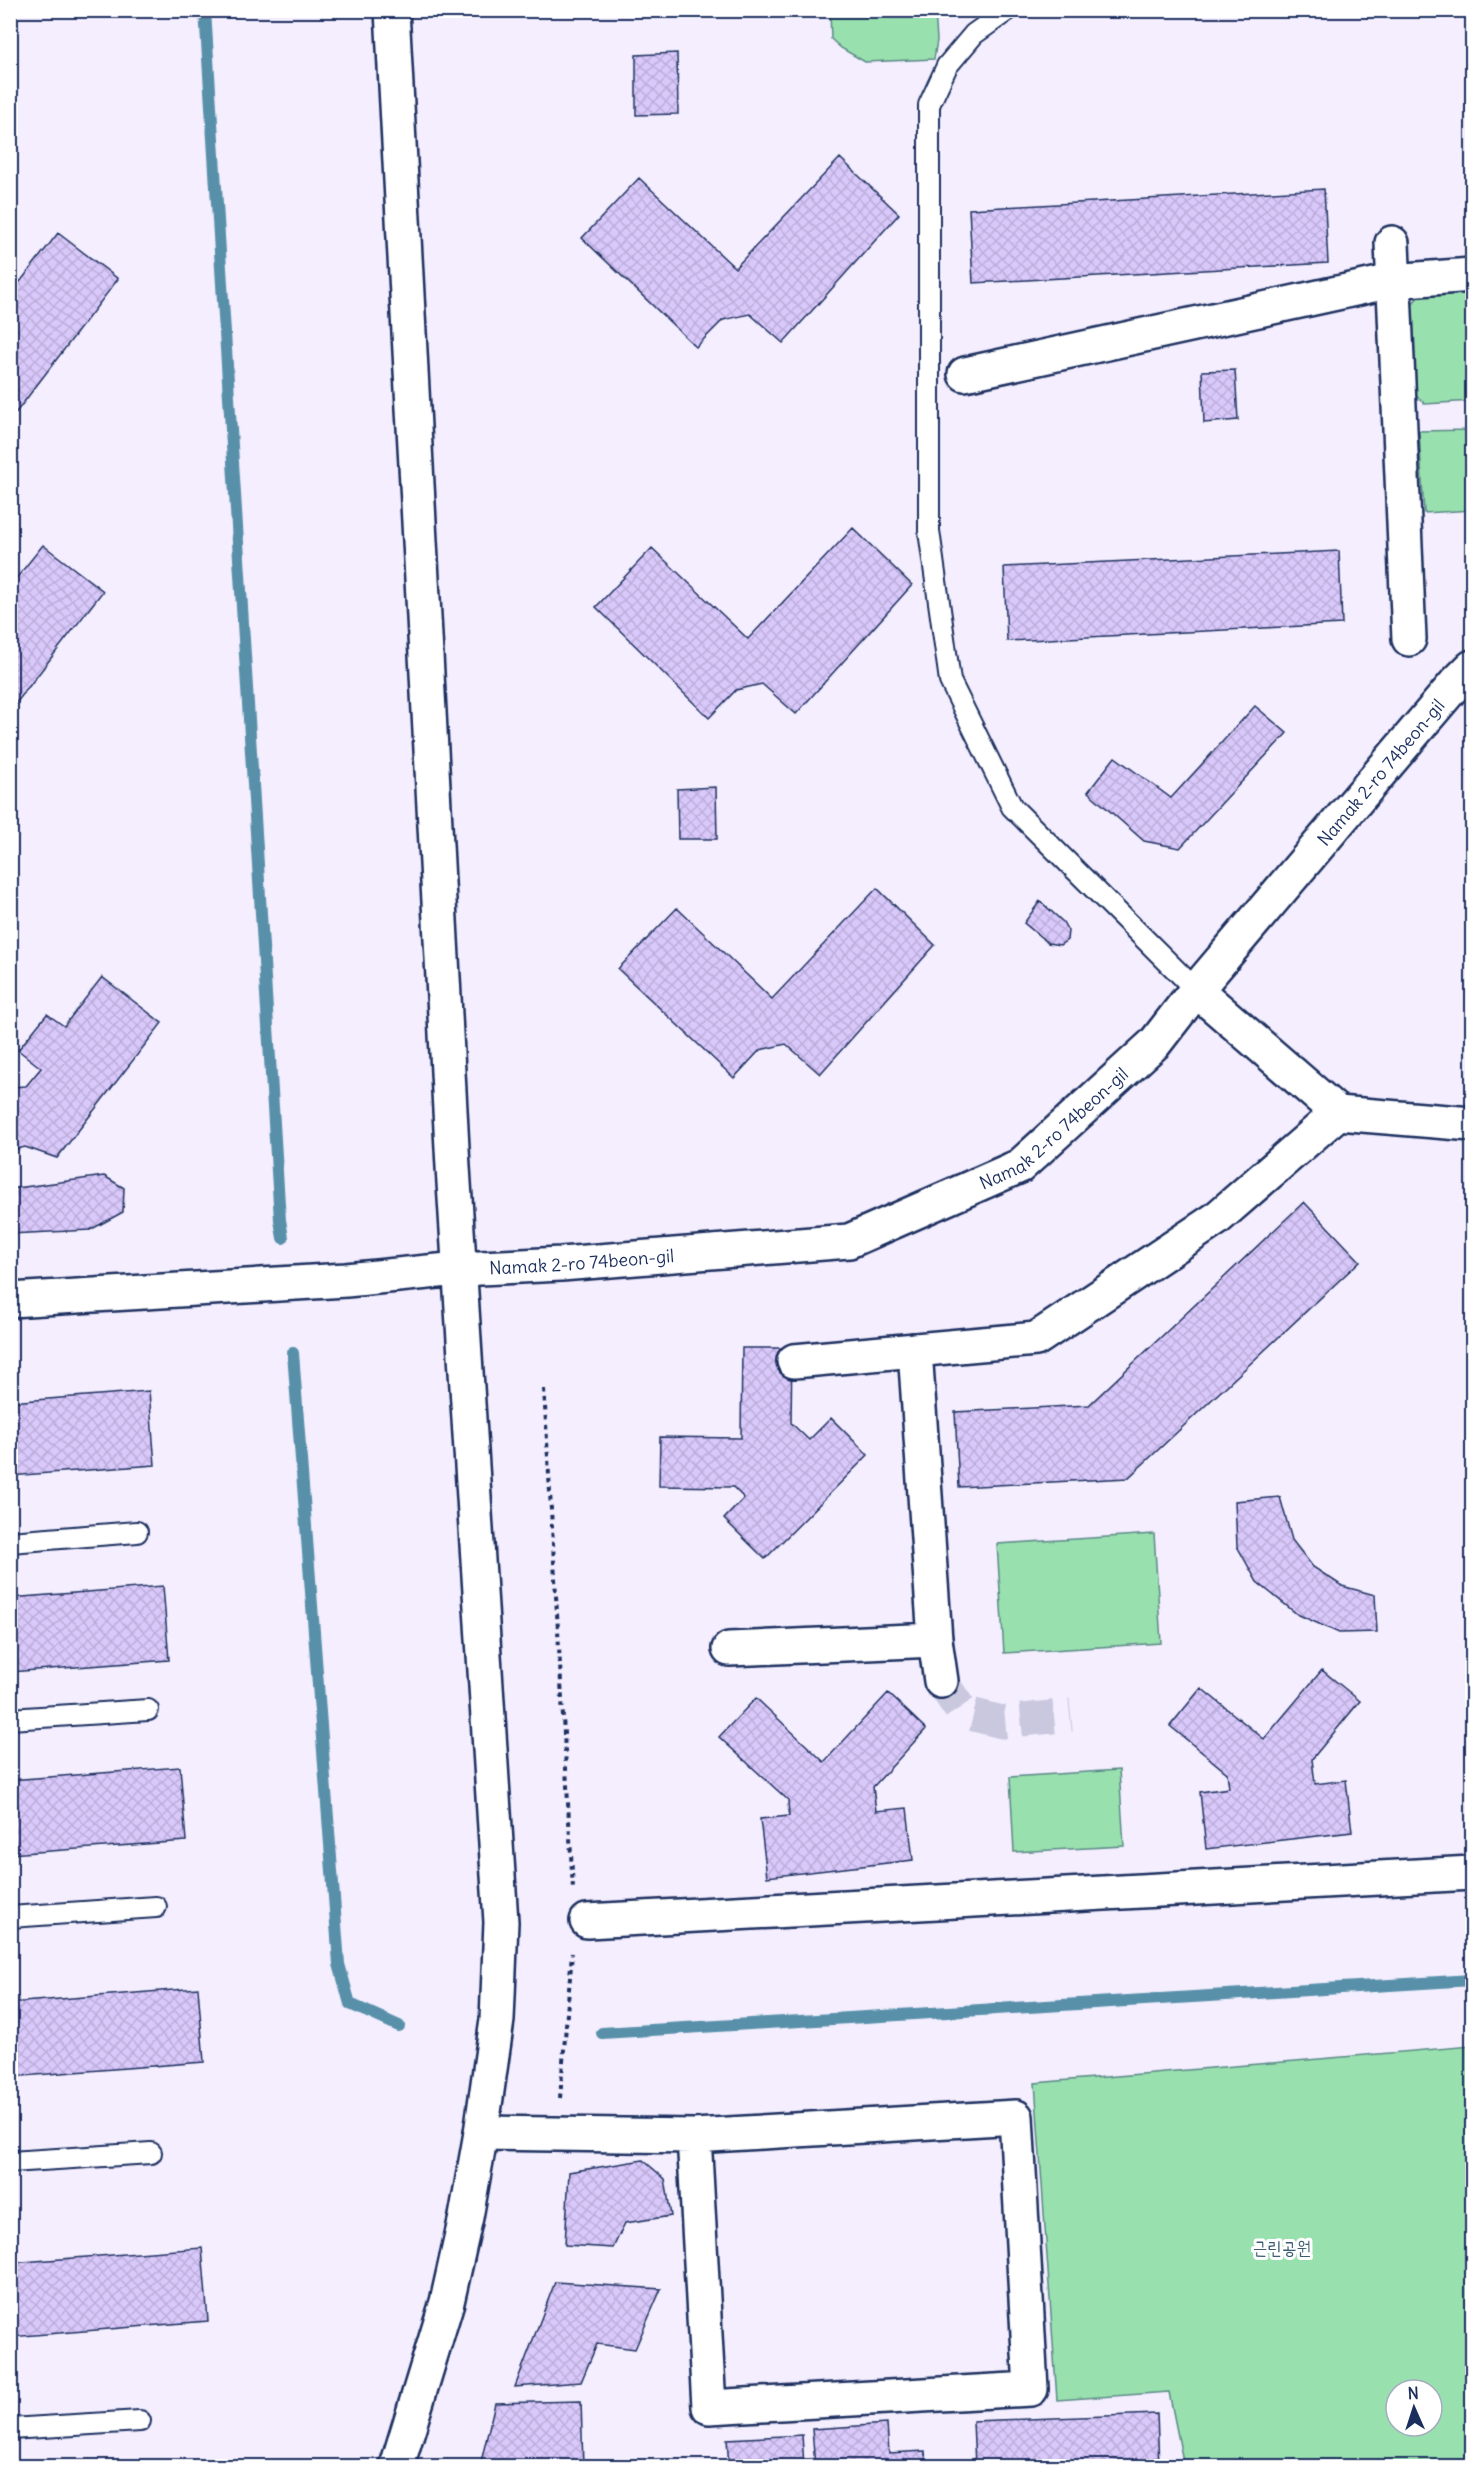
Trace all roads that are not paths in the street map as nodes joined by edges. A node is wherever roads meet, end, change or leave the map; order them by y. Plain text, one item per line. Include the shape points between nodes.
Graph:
1 (392, 10) edge
2 (1008, 10) edge
3 (1392, 243) dead end
4 (1473, 275) edge
5 (1392, 281) junction
6 (966, 374) dead end
7 (1409, 639) dead end
8 (1473, 667) edge
9 (1196, 990) junction
10 (1338, 1113) junction
11 (1473, 1124) edge
12 (459, 1269) junction
13 (10, 1300) edge
14 (915, 1350) junction
15 (794, 1361) dead end
16 (137, 1532) dead end
17 (10, 1542) edge
18 (935, 1640) junction
19 (729, 1649) dead end
20 (941, 1681) tunnel mouth
21 (148, 1710) dead end
22 (10, 1719) edge
23 (1473, 1873) edge
24 (156, 1907) dead end
25 (10, 1917) edge
26 (578, 1919) road end
27 (481, 2133) junction
28 (694, 2136) junction
29 (151, 2153) dead end
30 (10, 2162) edge
31 (140, 2421) dead end
32 (10, 2429) edge
33 (397, 2466) edge

1 - 12 street
2 - 9 lane via 974,34 953,58 929,105 929,531 950,681 1012,807
3 - 5 street
4 - 5 street
5 - 6 street
5 - 7 street
8 - 9 street, Namak 2-ro 74beon-gil via 1456,682
9 - 10 street
9 - 12 street, Namak 2-ro 74beon-gil via 1155,1043 1020,1166 849,1241
10 - 11 street
10 - 14 street via 1216,1219 1036,1339
12 - 13 street, Namak 2-ro 74beon-gil via 202,1290
12 - 27 street via 501,1923 497,2020
14 - 15 street
14 - 18 street
16 - 17 lane
18 - 19 street
18 - 20 street
21 - 22 lane
23 - 26 street
24 - 25 lane
27 - 28 street
27 - 33 street via 447,2302
28 - 28 street via 1016,2117 1031,2389 709,2407
29 - 30 lane
31 - 32 lane

